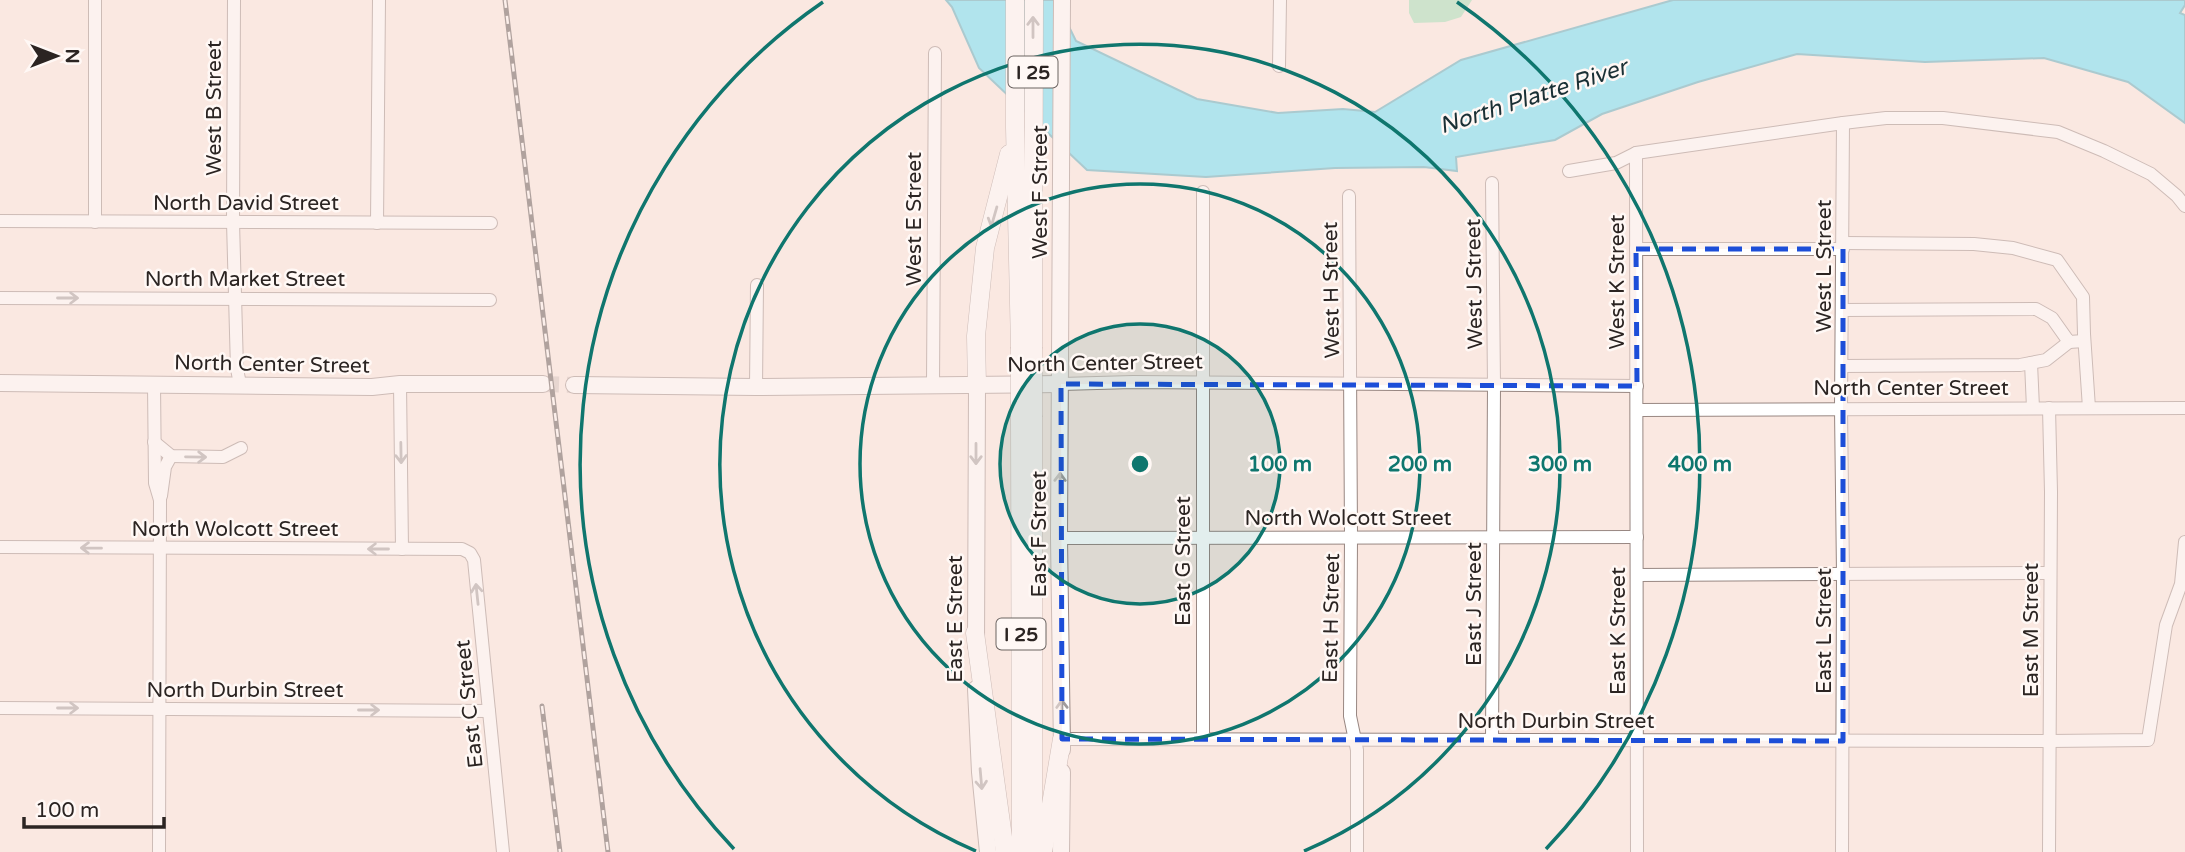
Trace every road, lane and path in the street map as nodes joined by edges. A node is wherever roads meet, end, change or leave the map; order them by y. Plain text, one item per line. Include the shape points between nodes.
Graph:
1 (95, 0) edge
2 (234, 0) edge
3 (379, 0) edge
4 (1016, 0) edge
5 (1034, 0) edge
6 (1062, 0) edge
7 (1280, 0) edge
8 (934, 53) dead end
9 (1279, 66) dead end
10 (1843, 123) junction
11 (1016, 127) junction
12 (1636, 153) junction
13 (1569, 171) dead end
14 (1492, 183) dead end
15 (1203, 192) dead end
16 (1349, 196) dead end
17 (2185, 206) edge
18 (0, 221) edge
19 (95, 222) junction
20 (233, 222) junction
21 (377, 223) junction
22 (491, 223) dead end
23 (1843, 246) junction
24 (1636, 249) junction
25 (757, 285) dead end
26 (0, 298) edge
27 (234, 298) junction
28 (490, 300) dead end
29 (1843, 310) junction
30 (2084, 341) junction
31 (2069, 342) junction
32 (1026, 347) junction
33 (2031, 363) junction
34 (1842, 366) junction
35 (0, 383) edge
36 (1202, 383) junction
37 (154, 384) junction
38 (240, 384) junction
39 (400, 384) junction
40 (543, 384) tunnel mouth
41 (1062, 384) junction
42 (1351, 384) junction
43 (574, 385) tunnel mouth
44 (933, 385) junction
45 (1494, 385) junction
46 (977, 386) junction
47 (1637, 386) junction
48 (755, 387) junction
49 (2033, 408) junction
50 (2049, 408) junction
51 (2089, 408) junction
52 (2185, 408) edge
53 (1841, 409) junction
54 (1637, 410) junction
55 (1026, 417) junction
56 (154, 442) junction
57 (241, 448) dead end
58 (171, 456) junction
59 (160, 500) junction
60 (1202, 537) junction
61 (1351, 537) junction
62 (1493, 537) junction
63 (1637, 537) junction
64 (1059, 538) junction
65 (2185, 542) edge
66 (0, 547) edge
67 (159, 548) junction
68 (402, 549) junction
69 (470, 553) joint
70 (2050, 573) junction
71 (1843, 574) junction
72 (1637, 575) junction
73 (975, 633) junction
74 (0, 708) edge
75 (159, 709) junction
76 (489, 711) junction
77 (1062, 739) junction
78 (1203, 739) junction
79 (1354, 739) junction
80 (1492, 740) junction
81 (1637, 740) junction
82 (1843, 741) junction
83 (2050, 741) junction
84 (159, 852) edge
85 (503, 852) edge
86 (988, 852) edge
87 (1005, 852) edge
88 (1021, 852) edge
89 (1033, 852) edge
90 (1043, 852) edge
91 (1062, 852) edge
92 (1357, 852) edge
93 (1637, 852) edge
94 (1842, 852) edge
95 (2049, 852) edge

1 - 19 street
2 - 20 street, West B Street
3 - 21 street
4 - 11 highway, I 25
32 -> 5 highway, I 25
6 - 41 main road, West F Street
7 - 9 street
8 - 44 street, West E Street
10 - 12 street
10 - 17 street via 1942,118 2058,132 2151,174
10 - 23 street, West L Street
11 - 32 highway, I 25
11 -> 46 highway via 985,248 976,336
12 - 13 street via 1616,163
12 - 24 street, West K Street
14 - 45 street, West J Street
15 - 36 street, East G Street
16 - 42 street, West H Street
18 - 19 street, North David Street
19 - 20 street, North David Street
20 - 21 street, North David Street
20 - 27 street, West B Street
21 - 22 street, North David Street
23 - 24 street
23 - 29 street, West L Street
23 - 30 street via 1973,244 2013,248 2057,260 2084,297
24 - 47 street, West K Street
25 - 48 street
26 -> 27 street, North Market Street
27 - 28 street, North Market Street
27 - 38 street, West B Street
29 - 31 street via 2036,309 2052,318
29 - 34 street, West L Street
30 - 31 street
30 - 51 street
31 - 33 street via 2046,360
32 - 55 highway, I 25, bridge
33 - 34 street
33 - 49 street
34 - 53 street, West L Street
35 - 37 main road, North Center Street
36 - 41 street, North Center Street
36 - 42 street, North Center Street
36 - 60 street, East G Street
37 - 38 main road, North Center Street
37 - 56 street
38 - 39 main road, North Center Street
39 - 40 main road, North Center Street
39 -> 68 street
41 - 46 main road, North Center Street
64 -> 41 main road, East F Street
42 - 45 street, North Center Street
42 - 61 street, East H Street
43 - 48 main road, North Center Street
44 - 46 main road, North Center Street
44 - 48 main road, North Center Street
45 - 47 street, North Center Street
45 - 62 street, East J Street
46 -> 73 main road, East E Street
47 - 54 street, West K Street
49 - 50 street, North Center Street
49 - 53 street, North Center Street
50 - 51 street, North Center Street
50 - 70 street, East M Street
51 - 52 street, North Center Street
53 - 54 street, North Center Street
53 - 71 street, East L Street
54 - 63 street, East K Street
55 - 88 highway, I 25
55 - 89 highway, I 25
56 - 58 street
56 - 59 street
58 -> 57 street via 223,457
58 - 59 street
59 - 67 street
60 - 61 street, North Wolcott Street
60 - 64 street, North Wolcott Street
60 - 78 street, East G Street
61 - 62 street, North Wolcott Street
61 - 79 street, East H Street via 1350,716
62 - 63 street, North Wolcott Street
62 - 80 street, East J Street
63 - 72 street, East K Street
77 -> 64 main road, East F Street
65 - 83 street, North Durbin Street via 2181,584 2166,625 2148,740
67 -> 66 street, North Wolcott Street
68 -> 67 street, North Wolcott Street
67 - 75 street
68 - 69 street, North Wolcott Street via 462,549
76 -> 69 street, East C Street
70 - 71 street
70 - 83 street, East M Street
71 - 72 street
71 - 82 street, East L Street
72 - 81 street, East K Street
73 -> 86 main road, East E Street via 978,746
73 - 87 highway
74 -> 75 street, North Durbin Street
75 -> 76 street, North Durbin Street
75 - 84 street
76 - 85 street, East C Street
77 - 78 street, North Durbin Street
77 - 90 highway
77 - 91 main road, East F Street
78 - 79 street, North Durbin Street
79 - 80 street, North Durbin Street
79 - 92 street, East H Street
80 - 81 street, North Durbin Street
81 - 82 street, North Durbin Street
81 - 93 street, East K Street
82 - 83 street, North Durbin Street
82 - 94 street, East L Street
83 - 95 street, East M Street

